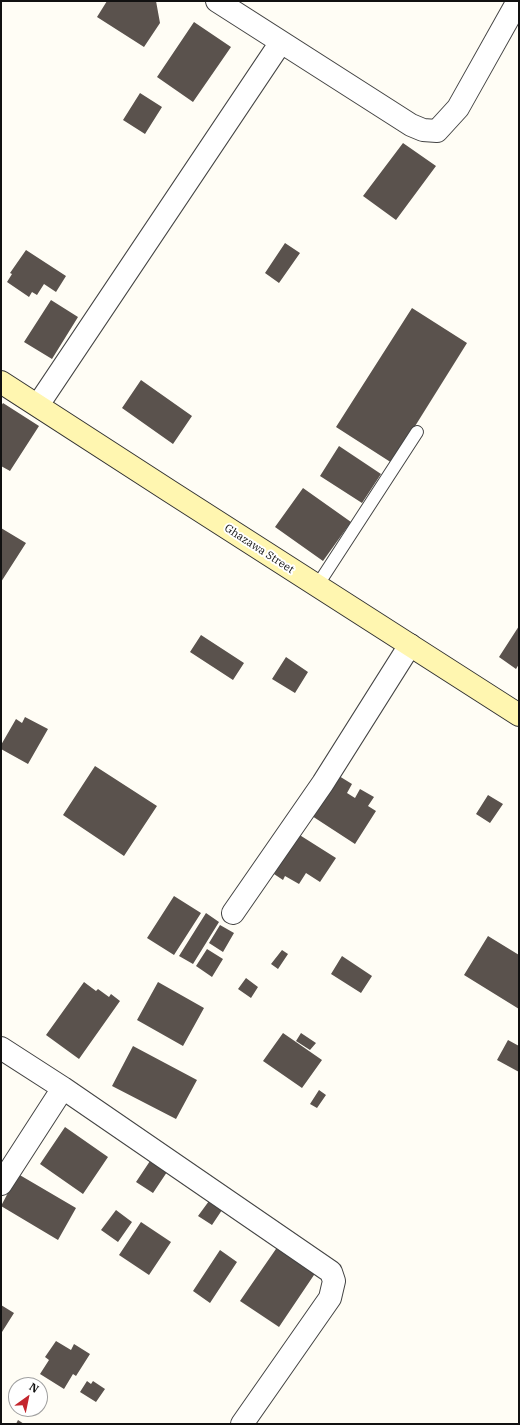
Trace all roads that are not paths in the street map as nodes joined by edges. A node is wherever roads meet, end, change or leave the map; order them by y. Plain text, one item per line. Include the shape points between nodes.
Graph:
1 (217, 1) edge
2 (518, 1) edge
3 (281, 42) junction
4 (1, 382) edge
5 (38, 405) junction
6 (417, 432) dead end
7 (317, 586) junction
8 (410, 645) junction
9 (519, 715) edge
10 (233, 913) dead end
11 (1, 1048) edge
12 (63, 1088) junction
13 (1, 1184) edge
14 (242, 1424) edge

1 - 3 street
2 - 3 street via 458,108 437,131 423,130 411,125
3 - 5 street
4 - 5 main road, Ghazawa Street
5 - 7 main road, Ghazawa Street
6 - 7 lane
7 - 8 main road, Ghazawa Street
8 - 9 main road, Ghazawa Street
8 - 10 street via 323,783
11 - 12 street
12 - 13 street
12 - 14 street via 331,1272 334,1281 330,1298

